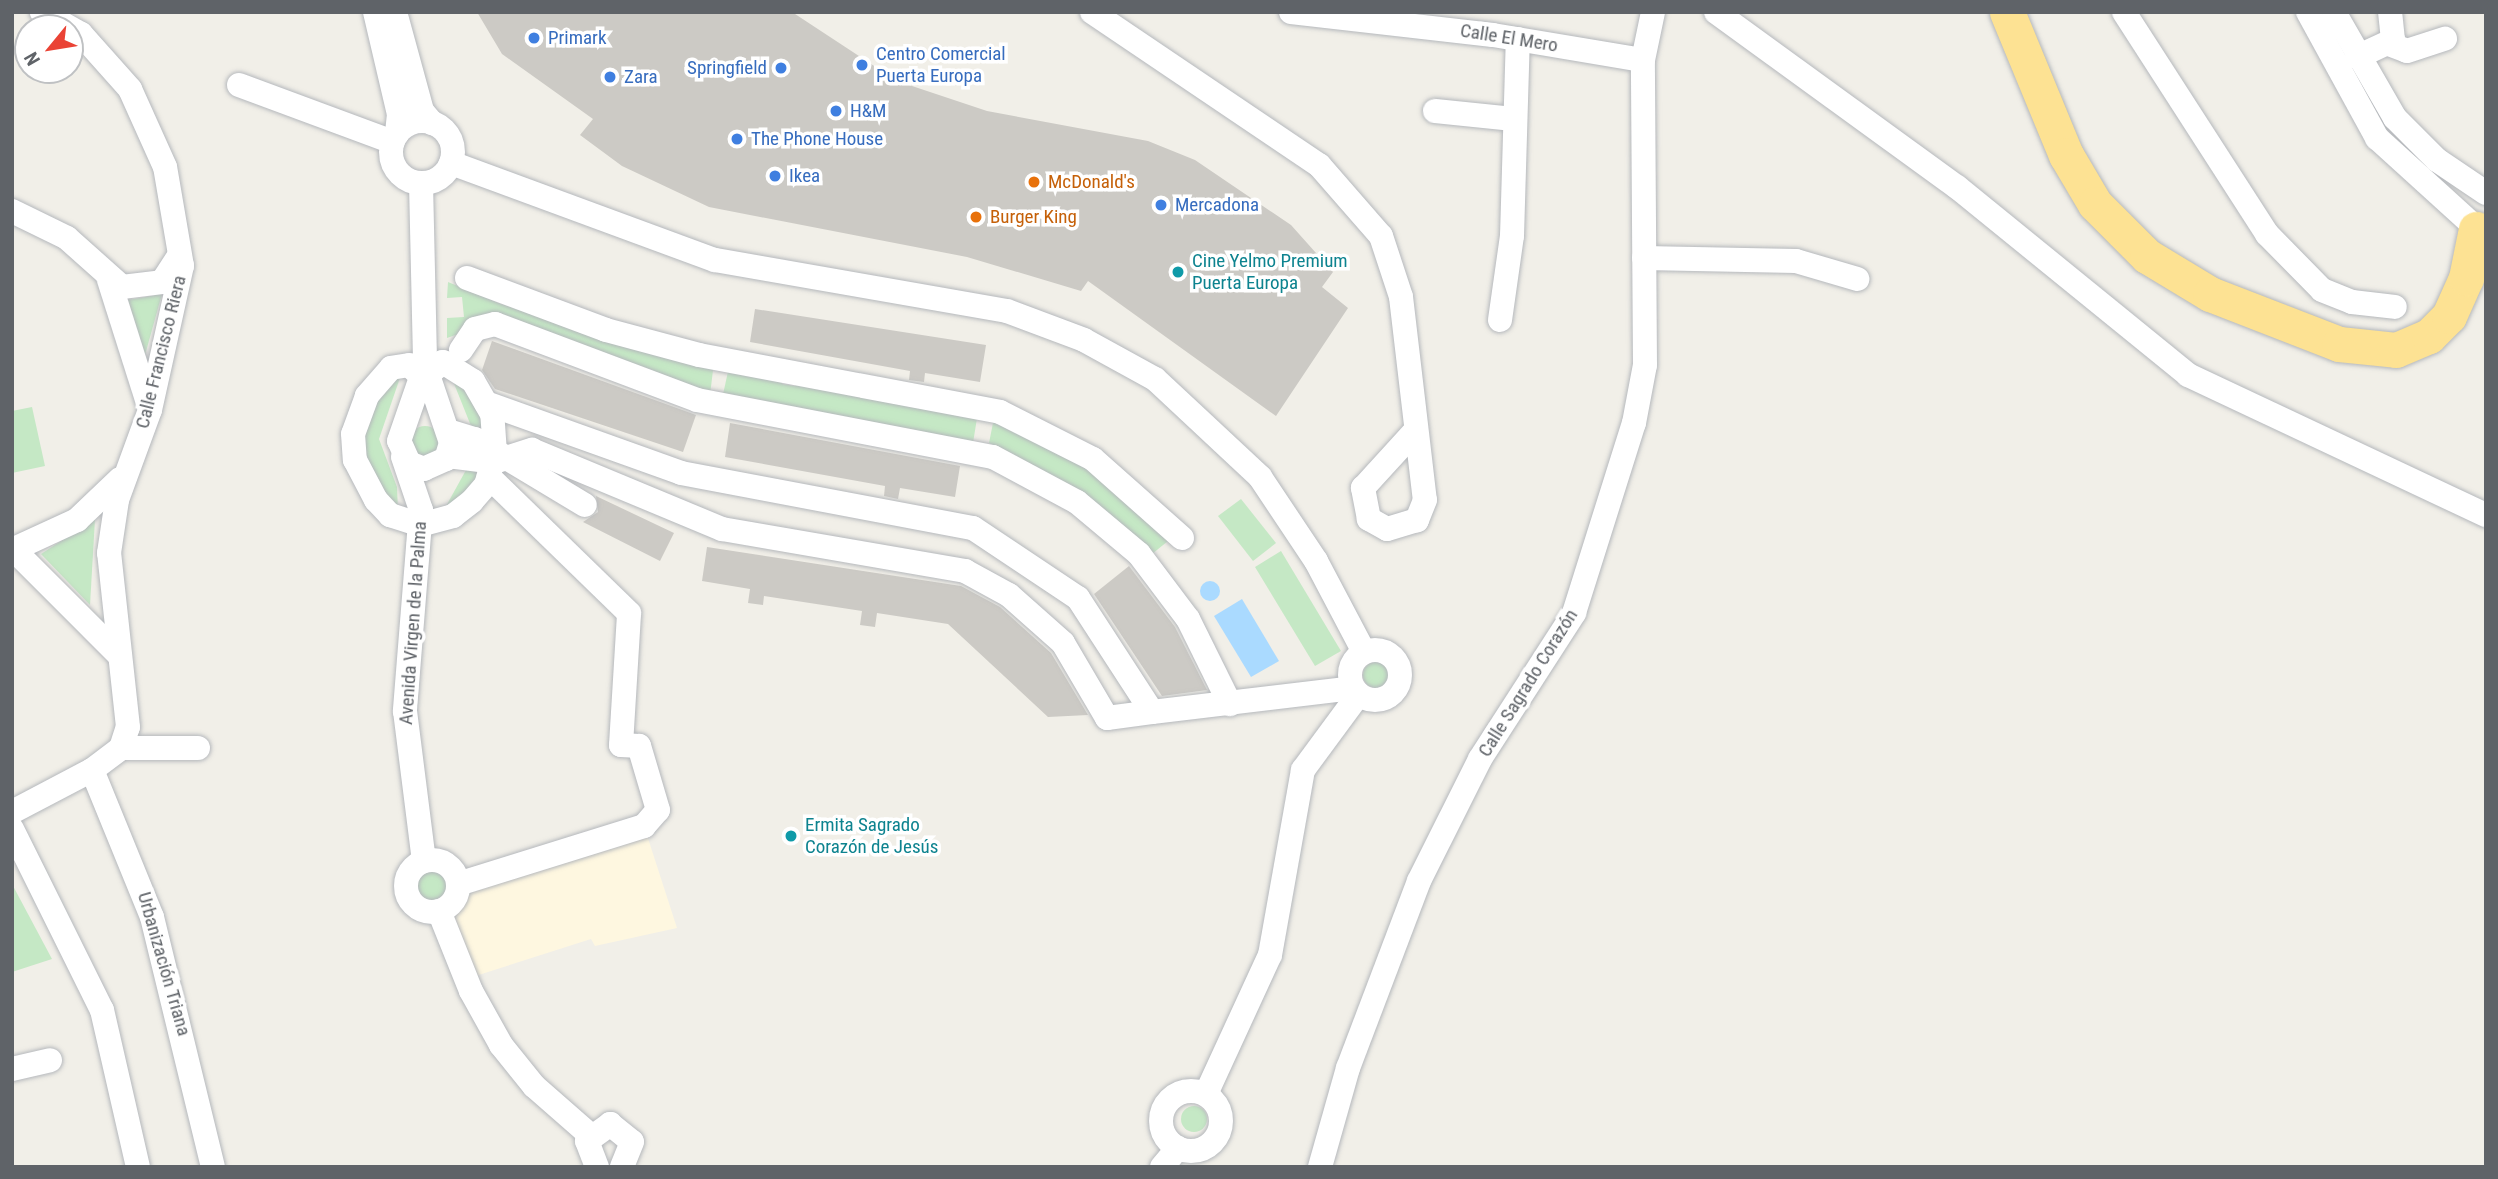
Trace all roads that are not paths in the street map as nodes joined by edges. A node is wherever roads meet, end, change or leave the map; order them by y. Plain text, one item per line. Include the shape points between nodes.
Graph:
1 (41, 12) edge
2 (375, 12) edge
3 (395, 12) edge
4 (1092, 12) edge
5 (1291, 12) edge
6 (1653, 12) edge
7 (1716, 12) edge
8 (2007, 12) edge
9 (2016, 12) edge
10 (2124, 12) edge
11 (2308, 12) edge
12 (2334, 12) edge
13 (2390, 12) edge
14 (1518, 39) junction
15 (2445, 39) dead end
16 (2389, 44) junction
17 (2357, 57) junction
18 (1643, 60) junction
19 (2035, 80) junction
20 (239, 85) dead end
21 (1434, 111) dead end
22 (1514, 119) junction
23 (432, 123) junction
24 (395, 138) junction
25 (451, 163) junction
26 (421, 183) junction
27 (2486, 195) edge
28 (12, 211) edge
29 (2479, 230) edge
30 (181, 245) junction
31 (1644, 258) junction
32 (2486, 267) edge
33 (467, 278) dead end
34 (1857, 279) dead end
35 (109, 280) junction
36 (2457, 301) junction
37 (2395, 307) dead end
38 (1500, 320) dead end
39 (461, 350) dead end
40 (425, 371) junction
41 (486, 403) junction
42 (150, 410) junction
43 (404, 426) junction
44 (447, 429) junction
45 (1415, 431) dead end
46 (403, 457) junction
47 (447, 457) junction
48 (497, 462) junction
49 (130, 468) junction
50 (585, 505) dead end
51 (2486, 515) edge
52 (420, 517) junction
53 (1182, 538) dead end
54 (13, 550) edge
55 (1364, 652) junction
56 (117, 653) junction
57 (1356, 691) junction
58 (1230, 704) junction
59 (1152, 712) junction
60 (121, 748) junction
61 (198, 748) dead end
62 (92, 770) junction
63 (12, 812) edge
64 (12, 829) edge
65 (424, 861) junction
66 (458, 884) junction
67 (439, 911) junction
68 (50, 1060) dead end
69 (12, 1069) edge
70 (1206, 1094) junction
71 (588, 1157) edge
72 (1170, 1157) edge
73 (630, 1164) edge
74 (138, 1167) edge
75 (213, 1167) edge
76 (1320, 1167) edge

1 - 30 street, Calle Francisco Riera via 81,34 130,89 165,167
2 - 24 street via 397,102
3 - 23 street via 422,111
4 - 45 street via 1319,165 1381,236 1393,266
5 - 14 street, Calle El Mero
6 - 18 street, Calle Sagrado Corazón
7 - 51 street via 1957,187 2188,375
8 - 19 highway
9 - 19 highway
10 - 37 street via 2267,234 2322,290 2352,302
11 - 29 street via 2377,138
12 - 17 street
13 - 16 street via 2396,29
14 - 18 street, Calle El Mero
14 - 22 street
15 - 16 street via 2407,51
16 - 17 street
17 - 27 street via 2418,144
18 - 31 street, Calle Sagrado Corazón
19 - 36 highway via 2095,204 2122,235 2185,281 2370,351 2396,350 2429,336
20 - 24 street
21 - 22 street
22 - 38 street via 1512,236
23 - 24 street via 413,123
23 - 25 street via 452,144
24 - 26 street via 397,170
25 - 26 street via 439,178
25 - 55 street via 715,260 1007,312 1084,340 1155,379 1260,477 1316,561
26 - 40 street
27 - 29 street via 2473,209
28 - 35 street via 67,238
29 - 36 highway
30 - 35 street via 172,272 156,285 135,290
30 - 42 street, Calle Francisco Riera via 182,266
31 - 34 street via 1796,261
31 - 76 street, Calle Sagrado Corazón via 1644,365 1634,423 1574,613 1480,759 1419,881 1348,1068
32 - 36 highway
33 - 53 street via 606,330 699,355 1000,412 1093,459
35 - 42 street
39 - 58 street via 475,329 495,324 697,400 993,457 1077,502 1139,554 1188,619
40 - 41 street via 443,362 458,369
40 - 43 street
40 - 44 street
40 - 52 street via 409,365 386,373 362,405 353,434 355,460 376,500 390,515
41 - 48 street
41 - 59 street via 713,482 973,528 1078,598 1122,657
42 - 49 street, Calle Francisco Riera
43 - 44 street via 426,416
43 - 46 street via 399,441
44 - 47 street
44 - 48 street
46 - 47 street via 424,469
46 - 52 street, Avenida Virgen de la Palma
47 - 48 street
47 - 52 street, Avenida Virgen de la Palma
48 - 50 street
48 - 52 street via 453,516
48 - 59 street via 532,450 722,529 965,572 1009,595 1055,635 1090,679 1107,718
48 - 66 street via 626,607 621,745 639,746 657,805 651,823
49 - 54 street via 77,520
49 - 56 street, Calle Francisco Riera via 109,553
52 - 65 street, Avenida Virgen de la Palma via 405,711
54 - 56 street
55 - 57 street via 1353,664
55 - 57 street via 1380,650 1395,659 1400,683 1382,700
56 - 60 street, Calle Francisco Riera via 128,727
57 - 58 street
57 - 70 street via 1303,770 1270,956
58 - 59 street
60 - 61 street
60 - 62 street
62 - 63 street
62 - 75 street, Urbanización Triana via 130,850 156,928
64 - 74 street via 103,1010
65 - 66 street via 446,864
65 - 67 street via 410,872 409,898 422,910
66 - 67 street via 452,904
67 - 71 street via 501,1045
68 - 69 street
70 - 72 street via 1188,1090 1164,1106
70 - 72 street via 1220,1110 1216,1139 1198,1151
71 - 73 street via 604,1125 621,1128 632,1142

